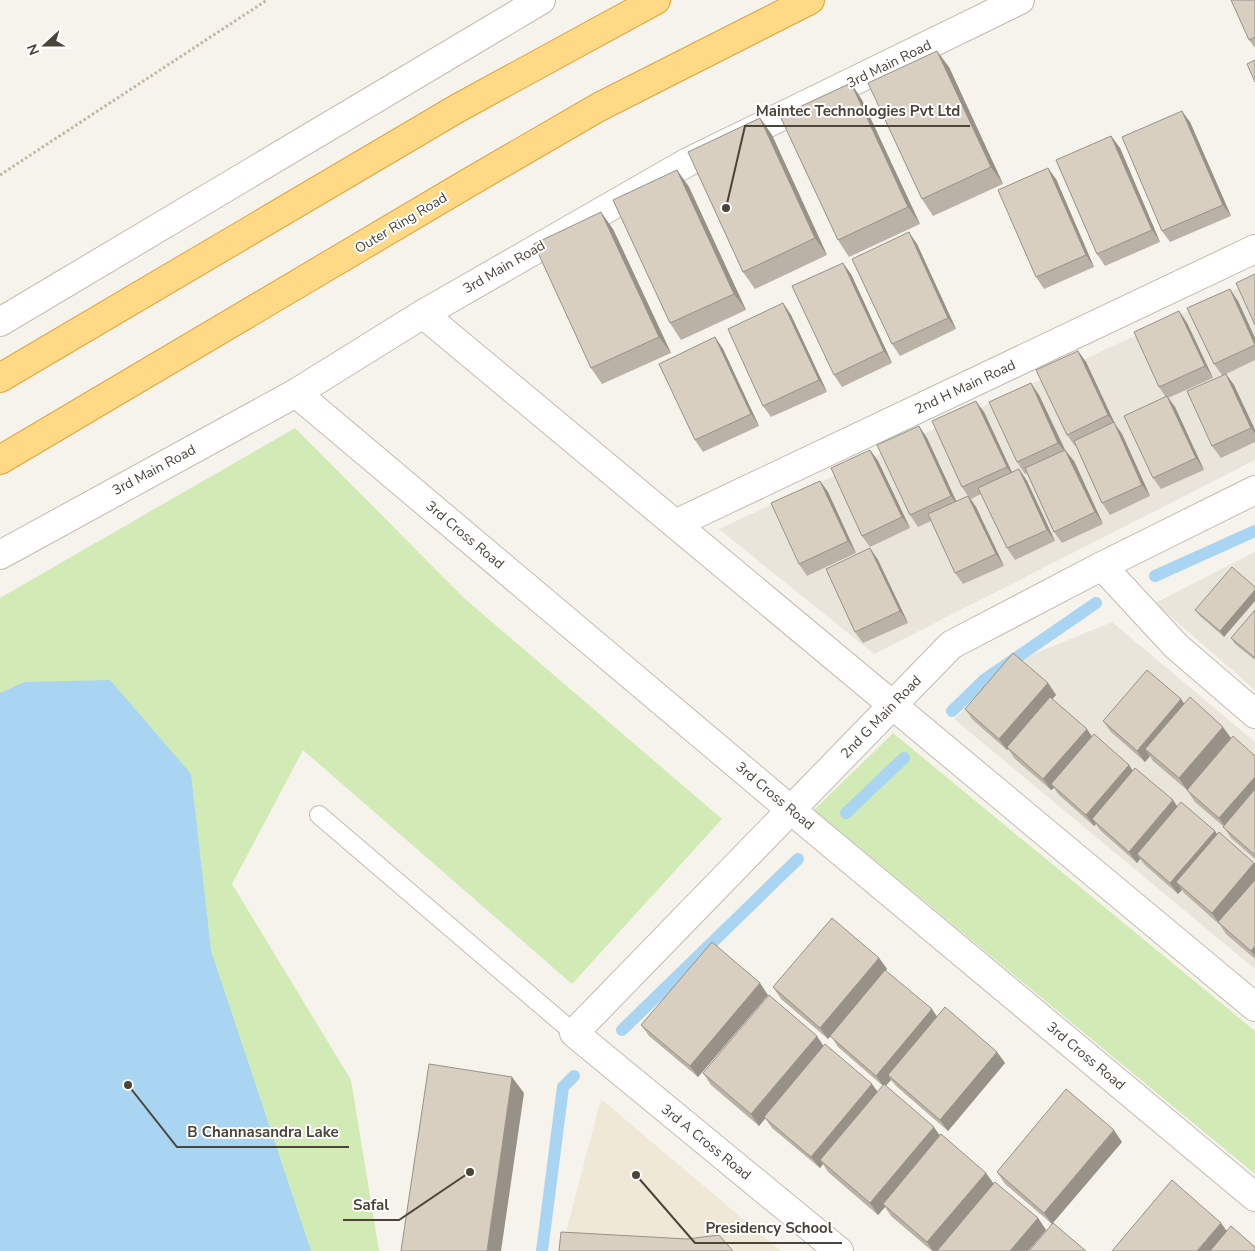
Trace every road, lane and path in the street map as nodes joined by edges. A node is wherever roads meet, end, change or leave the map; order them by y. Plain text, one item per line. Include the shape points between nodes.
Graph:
1 (267, 0) edge
2 (542, 0) edge
3 (656, 0) edge
4 (810, 0) edge
5 (1020, 0) edge
6 (0, 175) edge
7 (1255, 249) edge
8 (423, 314) junction
9 (0, 322) edge
10 (0, 378) edge
11 (296, 393) junction
12 (0, 460) edge
13 (1255, 490) edge
14 (675, 524) junction
15 (0, 555) edge
16 (1102, 566) junction
17 (893, 705) junction
18 (1255, 714) edge
19 (791, 810) junction
20 (319, 815) dead end
21 (1255, 1007) edge
22 (574, 1033) junction
23 (1255, 1197) edge
24 (838, 1251) edge

1 - 6 path
2 - 9 street
3 - 10 highway via 458,108
4 - 12 highway, Outer Ring Road via 599,107
5 - 8 street, 3rd Main Road via 688,162
7 - 14 street, 2nd H Main Road
8 - 11 street, 3rd Main Road
8 - 14 street
11 - 15 street, 3rd Main Road
11 - 19 street, 3rd Cross Road
13 - 16 street, 2nd G Main Road
14 - 17 street
16 - 17 street, 2nd G Main Road via 951,645
16 - 18 street via 1176,646
17 - 19 street, 2nd G Main Road
17 - 21 street
19 - 22 street, 2nd G Main Road
19 - 23 street, 3rd Cross Road
20 - 22 lane
22 - 24 street, 3rd A Cross Road

